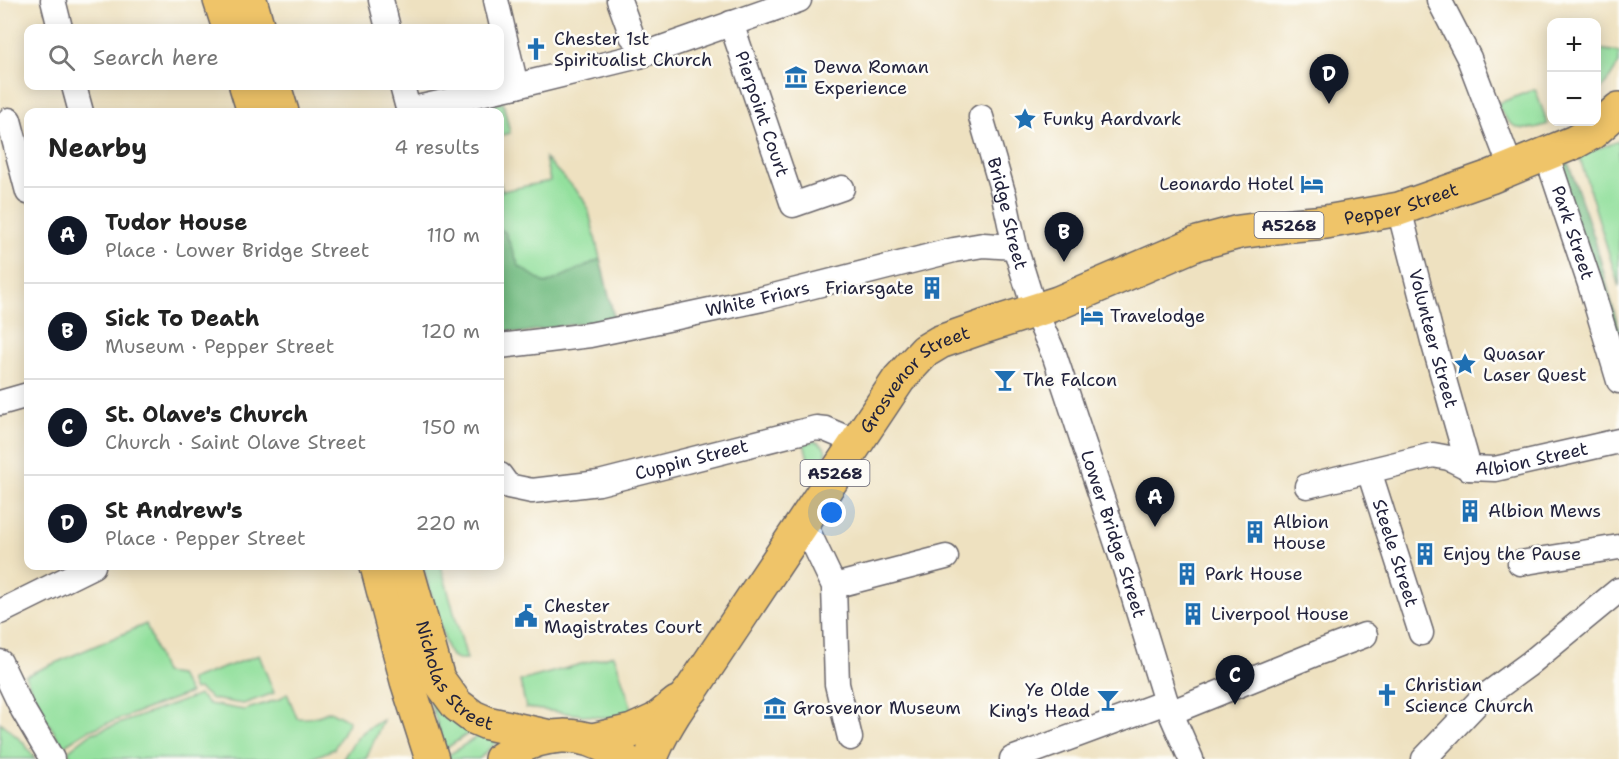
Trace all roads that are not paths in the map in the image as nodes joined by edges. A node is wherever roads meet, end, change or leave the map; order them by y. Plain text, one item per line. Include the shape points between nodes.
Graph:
1 (53, 0) edge
2 (220, 0) edge
3 (250, 0) edge
4 (381, 0) edge
5 (496, 0) edge
6 (620, 0) edge
7 (799, 0) edge
8 (1439, 0) edge
9 (59, 24) edge
10 (228, 24) edge
11 (257, 24) edge
12 (387, 24) edge
13 (502, 24) edge
14 (731, 24) junction
15 (504, 34) edge
16 (632, 36) dead end
17 (516, 86) junction
18 (504, 89) edge
19 (75, 90) edge
20 (247, 90) edge
21 (275, 90) edge
22 (403, 90) edge
23 (500, 90) edge
24 (80, 108) edge
25 (253, 108) edge
26 (281, 108) edge
27 (408, 108) edge
28 (425, 108) edge
29 (1619, 109) edge
30 (981, 117) dead end
31 (9, 120) dead end
32 (1546, 153) junction
33 (1511, 168) junction
34 (24, 177) edge
35 (842, 188) dead end
36 (1399, 209) junction
37 (1015, 247) junction
38 (1035, 311) junction
39 (504, 346) edge
40 (1619, 381) edge
41 (24, 395) edge
42 (0, 403) edge
43 (1619, 441) edge
44 (856, 442) junction
45 (1469, 468) junction
46 (1370, 471) junction
47 (504, 480) edge
48 (1307, 486) dead end
49 (803, 521) junction
50 (1619, 547) edge
51 (946, 557) dead end
52 (1521, 564) dead end
53 (85, 570) edge
54 (378, 570) edge
55 (407, 570) edge
56 (834, 586) junction
57 (1619, 590) edge
58 (0, 612) edge
59 (1422, 633) dead end
60 (1365, 635) dead end
61 (0, 662) edge
62 (685, 697) junction
63 (1169, 707) junction
64 (551, 736) junction
65 (850, 738) dead end
66 (592, 740) junction
67 (52, 759) edge
68 (432, 759) edge
69 (501, 759) edge
70 (624, 759) edge
71 (651, 759) edge
72 (1012, 759) edge
73 (1191, 759) edge
74 (1424, 759) edge

1 - 9 street
2 - 10 highway
3 - 11 highway
4 - 12 street
5 - 13 street
6 - 16 street
7 - 14 street
8 - 33 street via 1469,58
14 - 17 street via 639,56
14 - 35 street, Pierpoint Court via 793,205
15 - 17 street
17 - 18 street
19 - 24 street
20 - 25 highway
21 - 26 highway
22 - 27 street
23 - 28 street
29 - 32 highway, Pepper Street / A5268 via 1593,132
30 - 37 street, Bridge Street
31 - 34 street
32 - 33 highway, Pepper Street / A5268
32 - 40 street, Park Street
33 - 36 highway, Pepper Street / A5268
36 - 38 highway, Pepper Street / A5268 via 1239,232 1198,243
36 - 45 street, Volunteer Street
37 - 38 street, Bridge Street
37 - 39 street, White Friars via 983,245 954,250 762,299 590,335
38 - 44 highway, Grosvenor Street / A5268 via 951,338 925,351 899,379
38 - 63 street, Lower Bridge Street via 1054,357
41 - 42 street
43 - 45 street, Albion Street via 1495,469
44 - 47 street, Cuppin Street via 816,428 599,483 542,491 522,490
44 - 49 highway, Grosvenor Street / A5268
45 - 46 street, Albion Street via 1433,455
46 - 48 street, Albion Street
46 - 59 street, Steele Street
49 - 56 street
49 - 62 highway, Grosvenor Street / A5268
50 - 52 street
51 - 56 street
53 - 58 street
54 - 68 highway, Nicholas Street
55 - 64 highway, Nicholas Street / A5268 via 438,679 457,705 487,723
56 - 65 street via 837,684
57 - 74 street via 1480,700
60 - 63 street
61 - 67 street
62 - 66 highway, Grosvenor Street / A5268 via 656,720 632,731
62 - 71 highway, Grosvenor Street / A5268
63 - 72 street
63 - 73 street, Lower Bridge Street
64 - 66 highway, A5268
64 - 69 highway, A5268 via 525,744
66 - 70 highway, A5268

